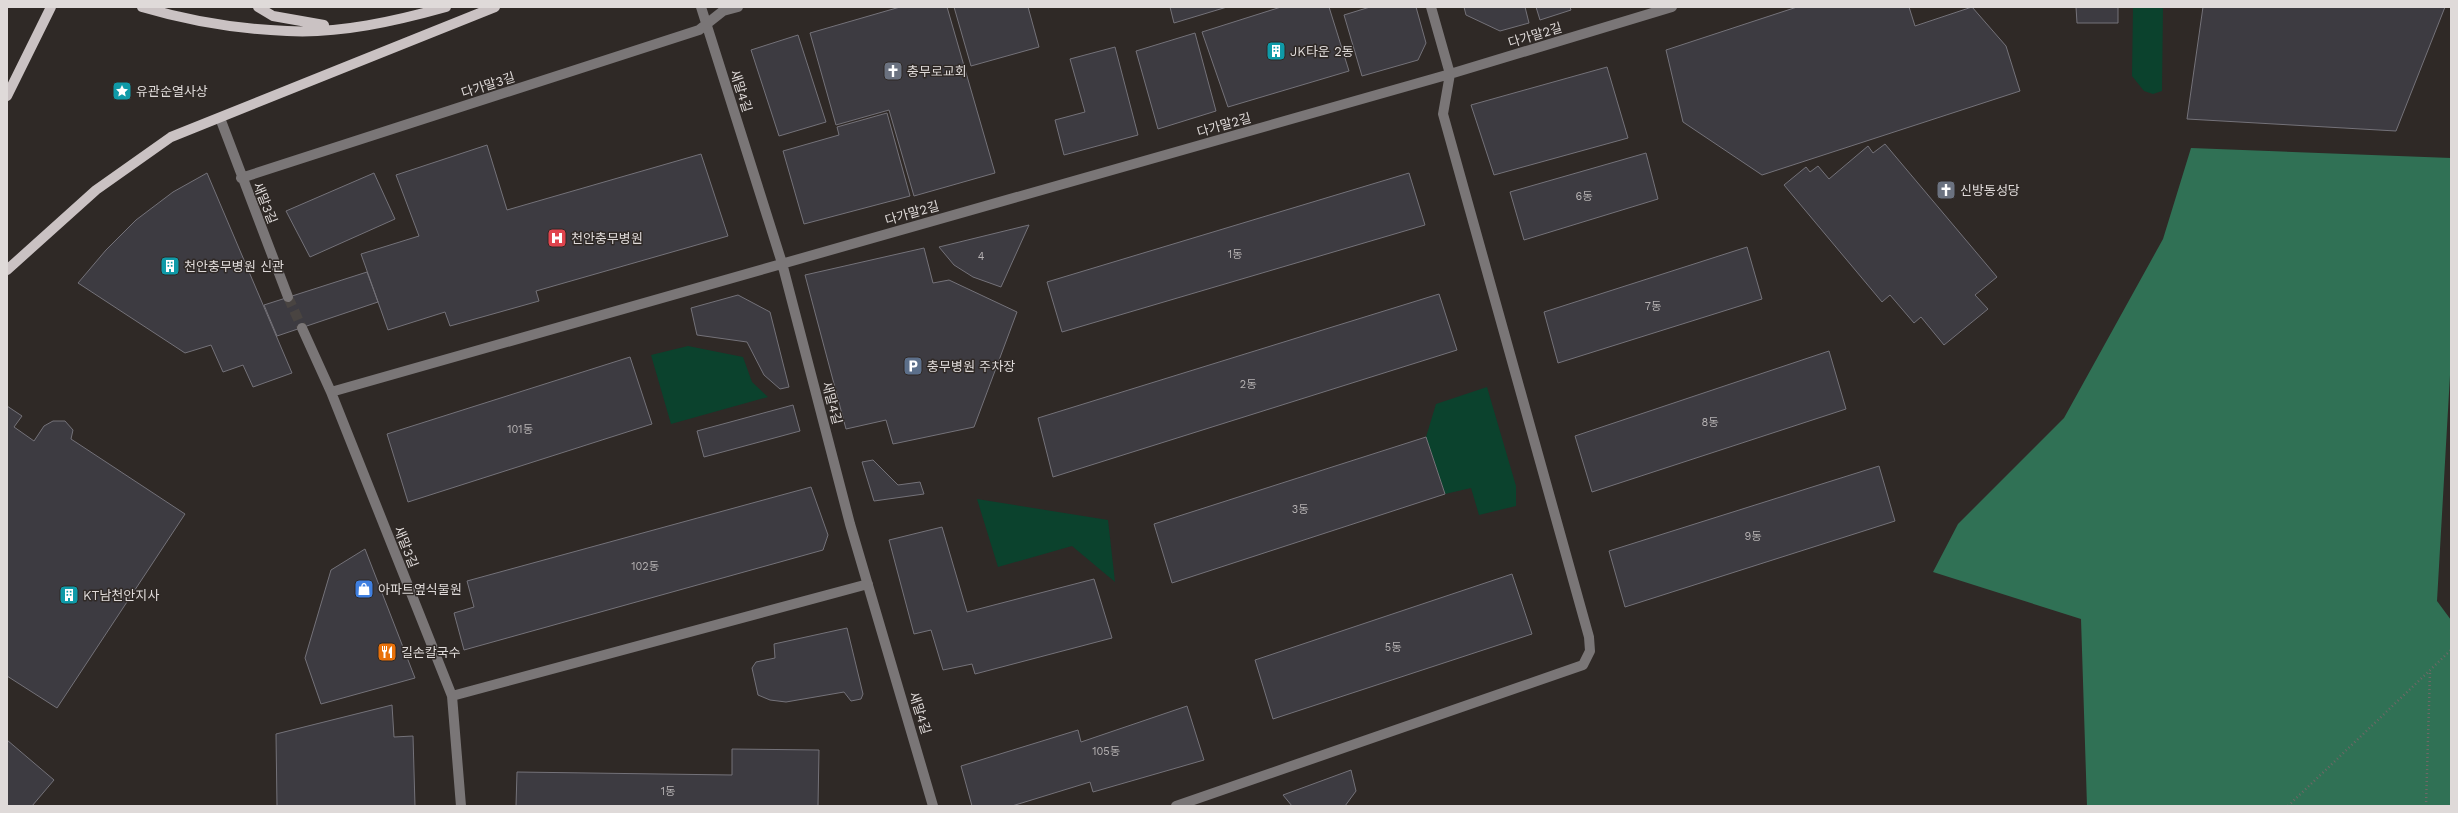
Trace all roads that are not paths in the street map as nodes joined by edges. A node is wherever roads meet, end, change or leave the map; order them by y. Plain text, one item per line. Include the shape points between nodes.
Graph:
1 (51, 7) edge
2 (142, 7) edge
3 (258, 7) edge
4 (446, 7) edge
5 (496, 7) edge
6 (701, 7) edge
7 (738, 7) edge
8 (1431, 7) edge
9 (1672, 7) edge
10 (706, 24) junction
11 (346, 29) junction
12 (1450, 74) junction
13 (7, 96) edge
14 (220, 118) junction
15 (242, 178) junction
16 (782, 263) junction
17 (7, 270) edge
18 (288, 297) tunnel mouth
19 (302, 328) tunnel mouth
20 (331, 392) junction
21 (868, 584) junction
22 (452, 696) junction
23 (461, 806) edge
24 (934, 806) edge
25 (1176, 806) edge

1 - 13 main road
2 - 11 main road via 186,20 288,32
3 - 11 main road via 273,16
4 - 11 main road
5 - 14 main road
6 - 10 street, 새말4길
7 - 10 street, 다가말3길 via 723,11
8 - 12 street
9 - 12 street, 다가말2길
10 - 15 street, 다가말3길 via 699,30
10 - 16 street, 새말4길
12 - 16 street, 다가말2길
12 - 25 street via 1443,114 1589,637 1590,651 1583,665
14 - 15 street, 새말3길
14 - 17 main road via 171,137 96,190
15 - 18 street, 새말3길
16 - 20 street, 다가말2길
16 - 21 street, 새말4길
19 - 20 street, 새말3길
20 - 22 street, 새말3길
21 - 22 street
21 - 24 street, 새말4길
22 - 23 street, 새말3길

